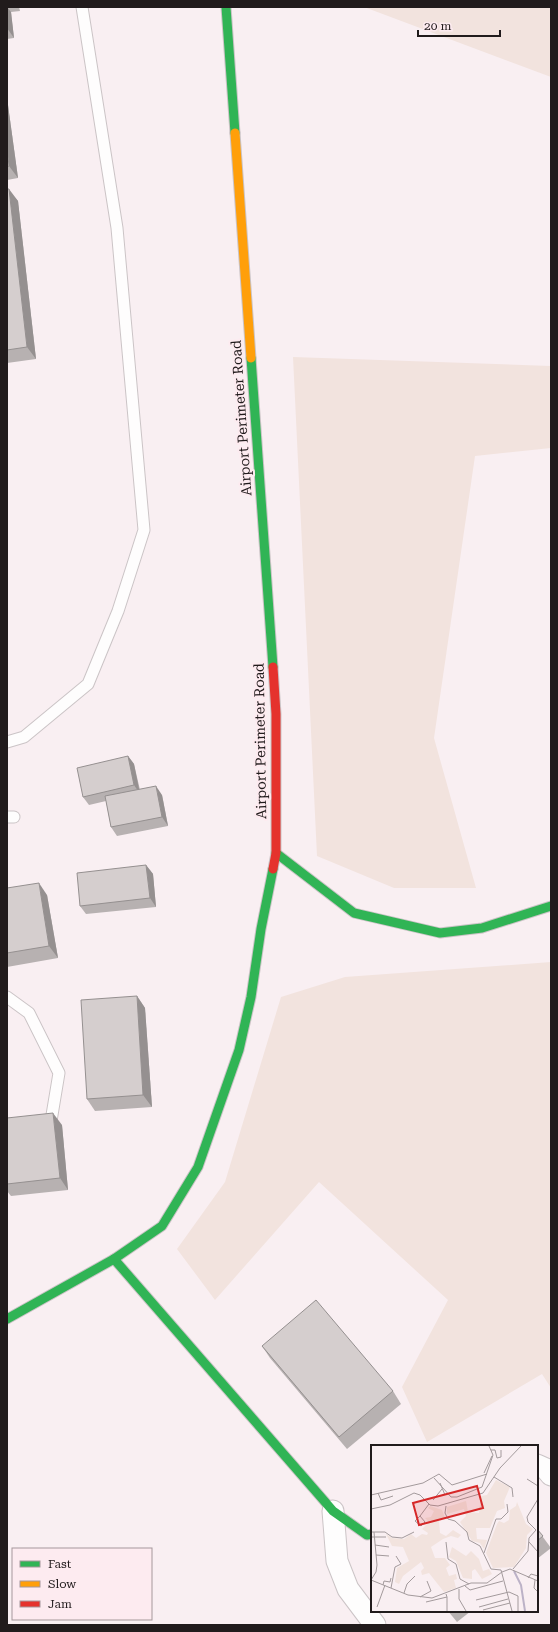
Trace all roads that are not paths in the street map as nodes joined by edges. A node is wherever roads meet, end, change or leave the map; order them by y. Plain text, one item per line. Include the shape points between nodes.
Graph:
1 (82, 7) edge
2 (226, 7) edge
3 (7, 742) edge
4 (276, 853) junction
5 (551, 906) edge
6 (7, 997) edge
7 (51, 1121) edge
8 (114, 1259) junction
9 (7, 1319) edge
10 (538, 1465) edge
11 (551, 1476) edge
12 (333, 1511) junction
13 (371, 1534) edge
14 (375, 1625) edge

1 - 3 lane via 117,228 144,530 118,611 88,684 24,737
2 - 4 street, Airport Perimeter Road via 276,714
4 - 5 street via 354,913 440,933 482,928
4 - 8 street, Airport Perimeter Road via 251,998 239,1050 198,1167 162,1226
6 - 7 lane via 29,1013 59,1073
8 - 9 street, Airport Perimeter Road
8 - 12 street
10 - 11 street via 546,1469
12 - 13 street via 367,1535
12 - 14 street via 337,1561 348,1589

